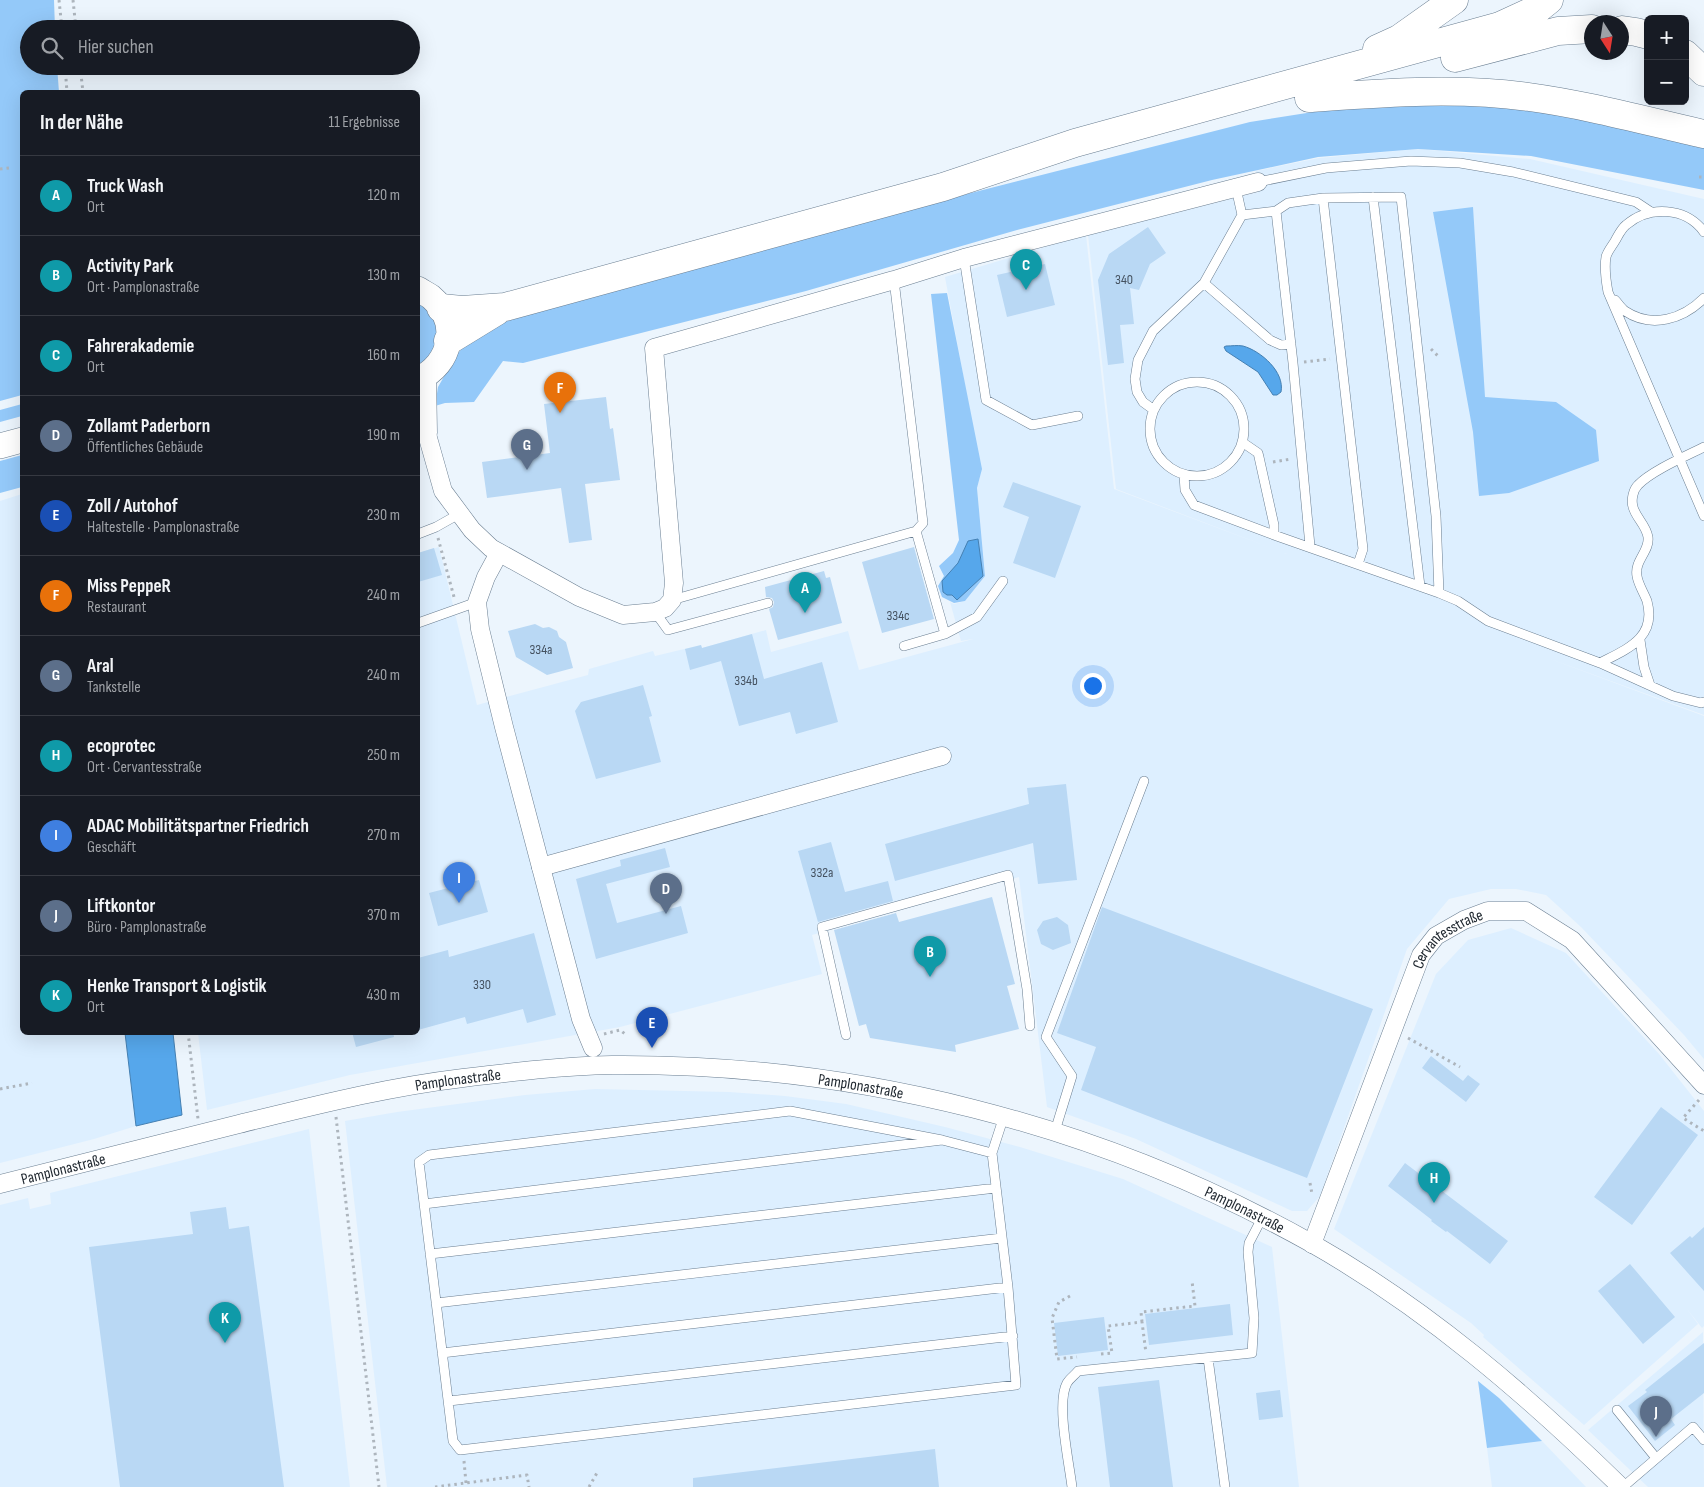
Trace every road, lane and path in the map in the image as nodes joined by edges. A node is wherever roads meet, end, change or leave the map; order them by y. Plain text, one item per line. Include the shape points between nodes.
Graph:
1 (59, 0) edge
2 (73, 0) edge
3 (1454, 0) edge
4 (1549, 0) edge
5 (61, 20) edge
6 (75, 20) edge
7 (1584, 29) edge
8 (1629, 31) edge
9 (1644, 34) edge
10 (1689, 58) edge
11 (1704, 72) edge
12 (66, 75) edge
13 (81, 75) edge
14 (1282, 86) junction
15 (67, 90) edge
16 (83, 90) edge
17 (1309, 98) junction
18 (1699, 132) edge
19 (9, 168) dead end
20 (0, 169) edge
21 (1699, 176) dead end
22 (1704, 177) edge
23 (1258, 182) joint
24 (943, 187) junction
25 (1236, 188) junction
26 (1373, 197) junction
27 (1323, 198) junction
28 (1276, 212) junction
29 (1651, 212) junction
30 (1242, 215) junction
31 (1704, 232) edge
32 (964, 258) junction
33 (894, 280) junction
34 (1204, 283) junction
35 (420, 290) edge
36 (1608, 292) junction
37 (1704, 298) edge
38 (505, 306) junction
39 (441, 308) junction
40 (448, 341) junction
41 (1291, 344) junction
42 (1341, 358) junction
43 (1293, 363) junction
44 (422, 377) edge
45 (1154, 410) junction
46 (1078, 416) dead end
47 (420, 422) edge
48 (428, 438) junction
49 (20, 441) edge
50 (1242, 442) junction
51 (0, 446) edge
52 (1704, 447) edge
53 (1302, 458) junction
54 (1680, 458) junction
55 (1260, 464) junction
56 (1184, 475) junction
57 (459, 514) junction
58 (1704, 516) edge
59 (916, 531) junction
60 (420, 533) edge
61 (1274, 535) junction
62 (1310, 546) junction
63 (498, 553) junction
64 (1358, 564) junction
65 (1003, 581) dead end
66 (1420, 586) junction
67 (1439, 593) junction
68 (672, 600) junction
69 (476, 602) junction
70 (768, 603) dead end
71 (655, 612) junction
72 (420, 622) edge
73 (945, 634) junction
74 (1640, 640) junction
75 (904, 646) dead end
76 (1600, 663) junction
77 (1650, 685) junction
78 (1704, 702) edge
79 (942, 756) dead end
80 (1144, 781) dead end
81 (541, 867) junction
82 (1030, 1026) dead end
83 (620, 1030) dead end
84 (624, 1034) dead end
85 (188, 1035) edge
86 (846, 1035) dead end
87 (1424, 1047) dead end
88 (593, 1048) dead end
89 (1460, 1067) dead end
90 (32, 1083) dead end
91 (1704, 1085) edge
92 (0, 1089) edge
93 (1697, 1102) dead end
94 (1004, 1116) junction
95 (336, 1117) dead end
96 (1055, 1131) junction
97 (1704, 1132) edge
98 (201, 1134) junction
99 (942, 1140) junction
100 (992, 1153) junction
101 (1310, 1182) dead end
102 (0, 1184) edge
103 (996, 1188) junction
104 (1313, 1195) dead end
105 (424, 1204) junction
106 (1262, 1218) junction
107 (1002, 1238) junction
108 (1312, 1244) junction
109 (430, 1254) junction
110 (1192, 1280) dead end
111 (1008, 1287) junction
112 (1070, 1296) dead end
113 (436, 1303) junction
114 (1142, 1322) junction
115 (1013, 1336) junction
116 (442, 1353) junction
117 (1093, 1355) dead end
118 (1084, 1356) dead end
119 (1208, 1358) junction
120 (1147, 1364) junction
121 (449, 1401) junction
122 (1617, 1410) dead end
123 (1704, 1440) edge
124 (1656, 1458) junction
125 (598, 1471) dead end
126 (379, 1487) edge
127 (435, 1487) edge
128 (529, 1487) edge
129 (589, 1487) edge
130 (1072, 1487) edge
131 (1225, 1487) edge
132 (1622, 1487) edge

1 - 5 path
2 - 6 path
3 - 14 highway via 1399,39
4 - 14 highway via 1500,26
7 - 17 highway via 1558,31
8 - 9 highway
10 - 11 highway
12 - 15 path
13 - 16 path
14 - 24 highway via 1075,143
17 - 18 highway via 1460,92 1527,97 1594,107
17 - 24 highway via 1078,160
19 - 20 path
21 - 22 path
23 - 25 street
23 - 29 lane via 1326,168 1411,161 1460,163 1513,172 1636,202
24 - 38 highway
25 - 30 lane
25 - 32 street
26 - 27 lane
26 - 66 lane
26 - 67 lane via 1401,197 1436,516
27 - 28 lane via 1288,203
27 - 42 lane
28 - 30 lane
28 - 41 lane
29 - 31 lane via 1669,211 1686,215
29 - 36 lane via 1625,226 1606,256
30 - 34 lane
32 - 33 street
32 - 46 lane via 986,400 1032,425
33 - 59 lane via 923,523
33 - 68 street via 654,348 674,583
34 - 41 lane via 1270,340 1281,345
34 - 45 lane via 1153,331 1138,360 1137,392 1143,402
35 - 39 main road
36 - 37 lane via 1624,311 1646,320 1676,318
36 - 54 lane
38 - 39 highway via 462,310
38 - 40 highway
39 - 40 main road via 449,330
40 - 44 main road via 441,361
41 - 43 lane
42 - 43 path
42 - 64 lane via 1363,549
43 - 53 lane
44 - 48 street
45 - 50 lane via 1161,398 1178,386 1210,384 1228,394 1240,411 1244,421
45 - 56 lane via 1150,427 1153,448 1165,465
47 - 48 street
48 - 57 street via 444,491
49 - 51 main road
50 - 55 lane via 1258,453
50 - 56 lane via 1232,461 1224,468 1205,476
52 - 54 lane
53 - 55 path
53 - 62 lane
54 - 58 lane
54 - 74 lane via 1637,485 1632,495 1632,506 1647,532 1649,543 1638,562 1636,576 1649,613 1648,625
55 - 61 lane
56 - 61 lane via 1185,490 1194,505
57 - 60 lane
57 - 63 street
59 - 68 lane
59 - 73 lane
61 - 62 lane
62 - 64 lane
63 - 69 street
63 - 71 street via 578,598 624,615
64 - 66 lane
65 - 73 lane via 977,617
66 - 67 lane
67 - 76 lane via 1488,621
68 - 71 street
69 - 72 lane
69 - 81 street via 493,682
70 - 71 lane via 668,630
73 - 75 lane
74 - 76 lane
74 - 77 lane
76 - 77 lane
77 - 78 lane via 1673,696
79 - 81 street
80 - 96 lane via 1046,1037 1072,1076
81 - 88 street via 582,1019
82 - 86 lane via 1008,875 822,927
83 - 84 path
85 - 98 path
87 - 89 path
90 - 92 path
91 - 108 street, Cervantesstraße via 1572,940 1526,911 1488,911 1464,920 1436,936 1421,956
93 - 97 path via 1683,1118
94 - 96 street, Pamplonastraße
94 - 98 street, Pamplonastraße via 850,1083 789,1074 607,1065 521,1071 395,1088
94 - 100 lane
95 - 126 path
96 - 106 street, Pamplonastraße via 1130,1158
98 - 102 street, Pamplonastraße
99 - 100 lane
99 - 105 lane
99 - 105 lane via 790,1111 429,1154 419,1162
100 - 103 lane
101 - 104 path
103 - 107 lane
103 - 109 lane
105 - 109 lane
106 - 108 street, Pamplonastraße
106 - 119 lane via 1249,1243 1248,1252 1254,1318 1252,1353
107 - 111 lane
107 - 113 lane
108 - 132 street, Pamplonastraße via 1459,1342 1525,1396
109 - 113 lane
110 - 114 path via 1195,1306 1141,1312
111 - 115 lane
111 - 116 lane
112 - 118 path via 1059,1302 1052,1318 1057,1359
113 - 116 lane
114 - 117 path via 1108,1326 1112,1353
114 - 120 path
115 - 121 lane
115 - 121 lane via 1016,1385 460,1450 453,1441
116 - 121 lane
119 - 120 lane
119 - 131 lane
120 - 130 lane via 1078,1371 1068,1382 1063,1395 1063,1413
122 - 124 lane
123 - 124 lane via 1693,1427
124 - 132 lane
125 - 129 path
127 - 128 path via 527,1475

